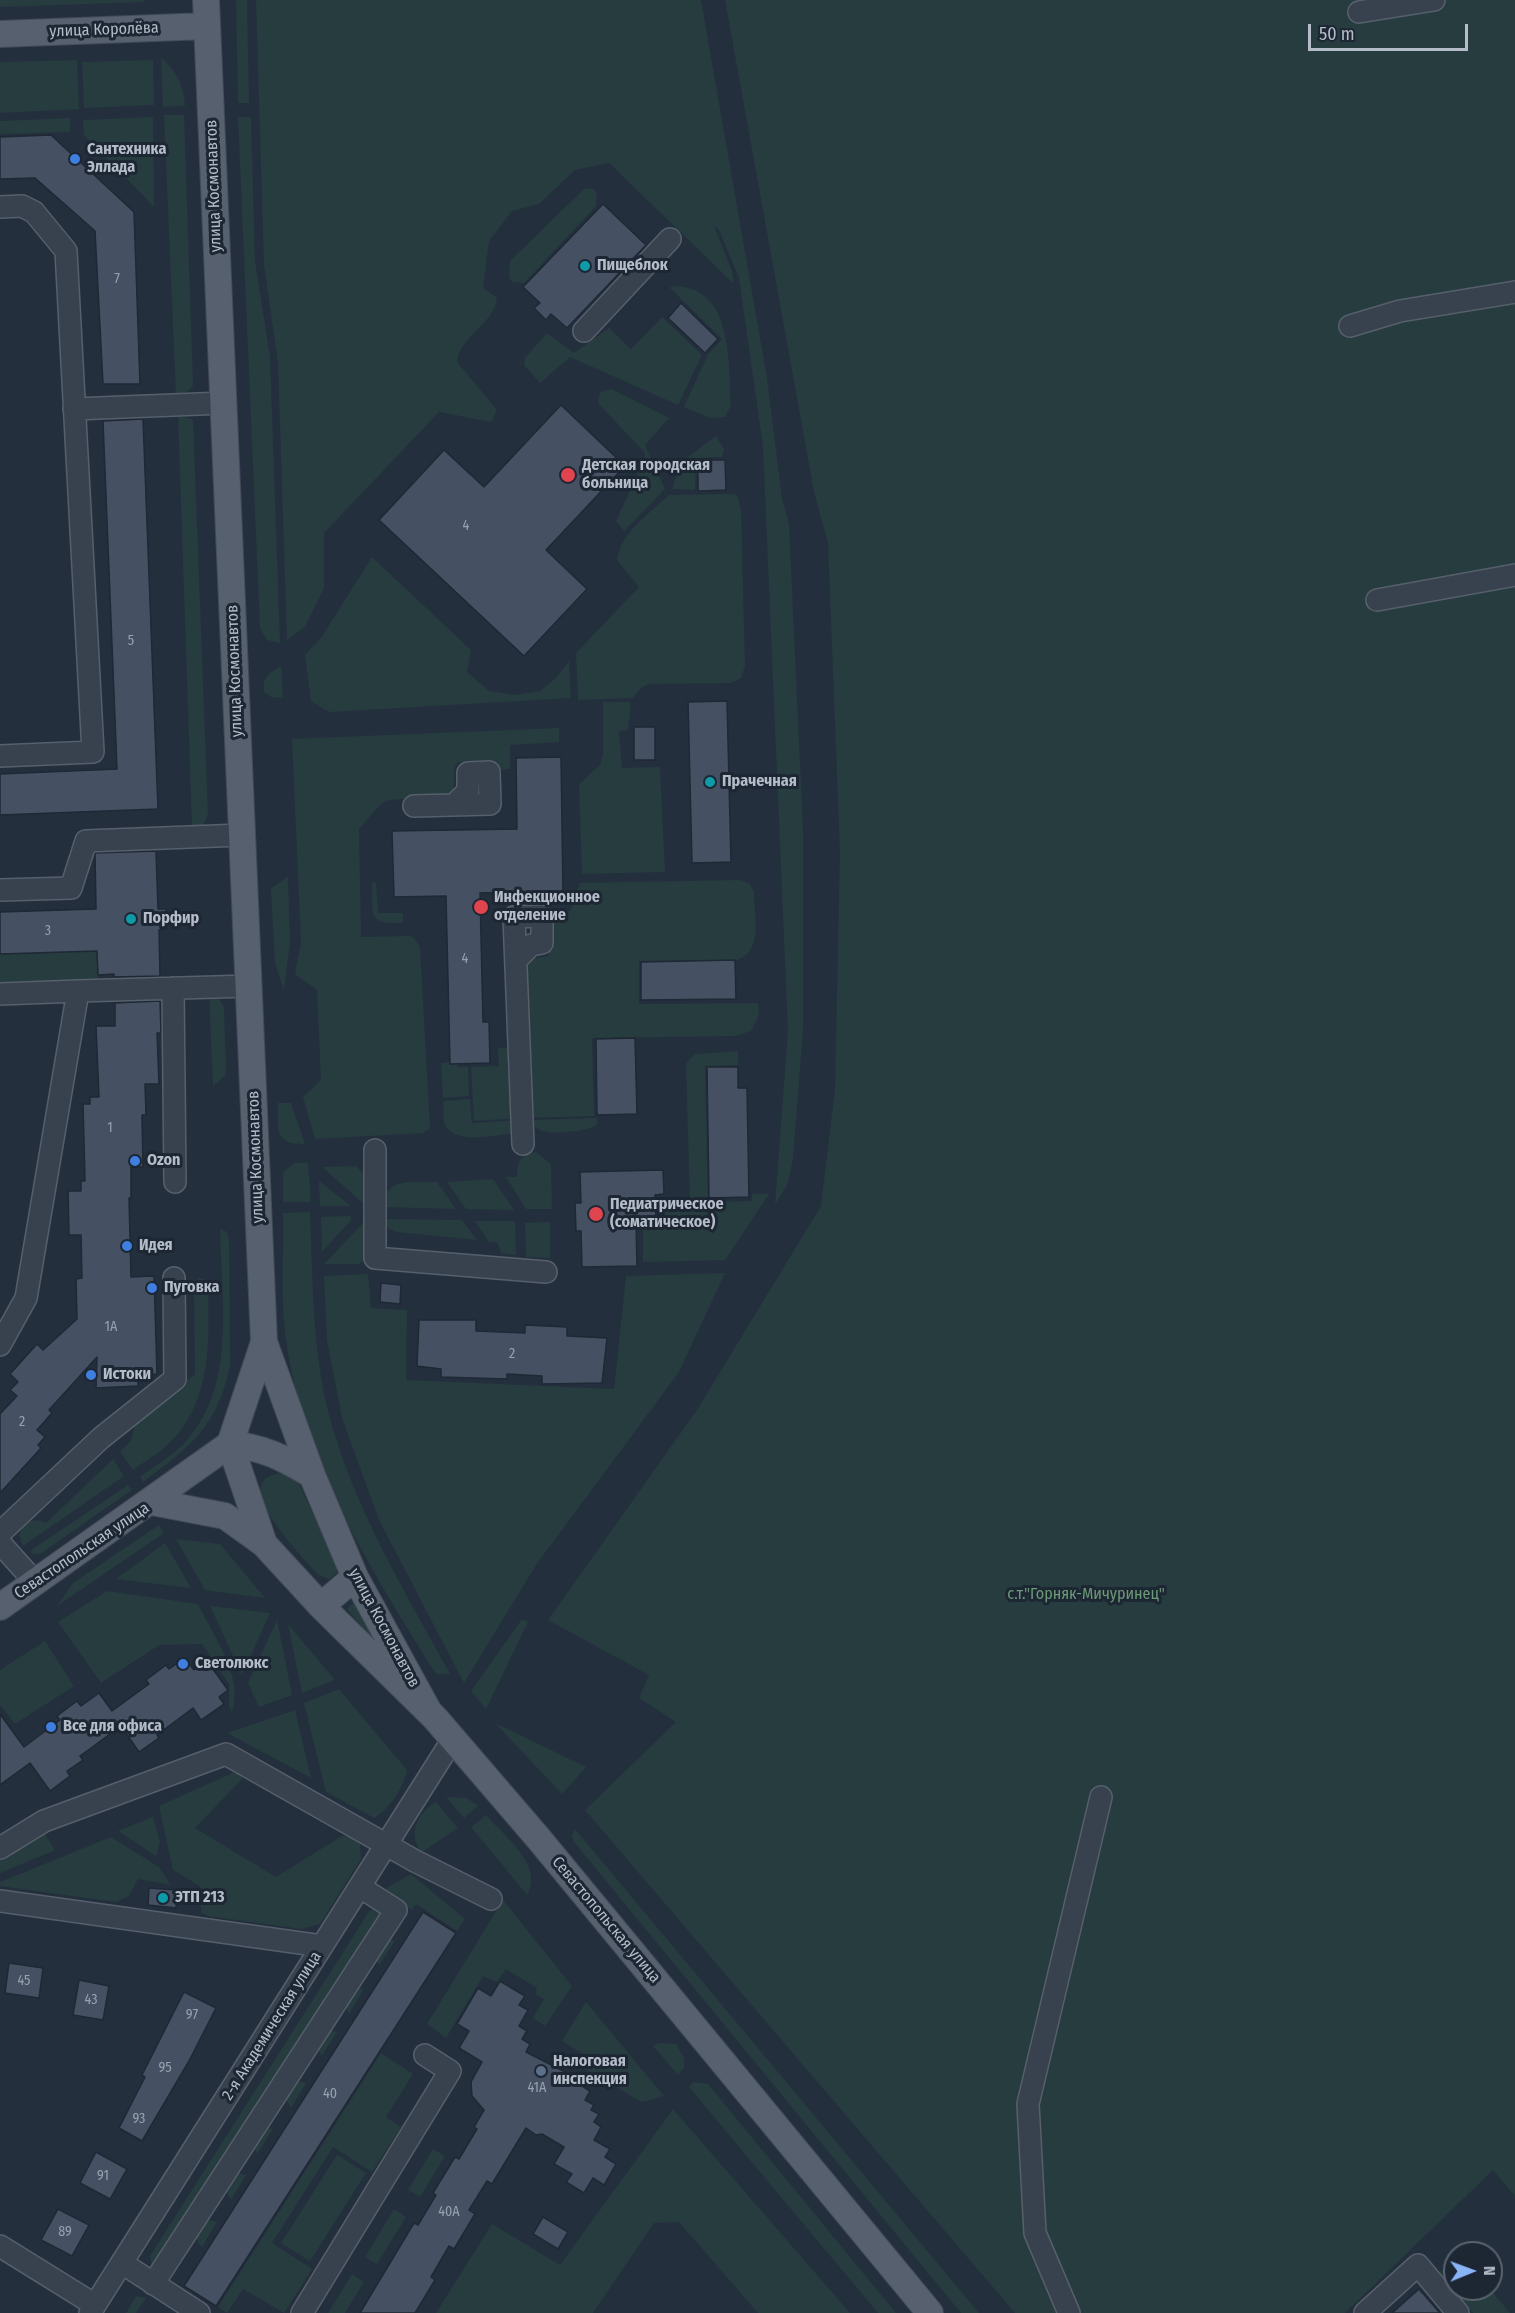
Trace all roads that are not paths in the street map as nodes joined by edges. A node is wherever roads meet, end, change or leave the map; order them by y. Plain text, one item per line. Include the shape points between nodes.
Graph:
1 (206, 0) edge
2 (1434, 0) edge
3 (1359, 12) dead end
4 (207, 26) junction
5 (0, 34) edge
6 (0, 207) edge
7 (670, 239) dead end
8 (1515, 292) edge
9 (1350, 326) dead end
10 (584, 331) dead end
11 (224, 403) junction
12 (74, 409) junction
13 (1515, 575) edge
14 (1377, 600) dead end
15 (0, 756) edge
16 (454, 805) dead end
17 (414, 806) dead end
18 (242, 835) junction
19 (0, 890) edge
20 (516, 960) dead end
21 (249, 986) junction
22 (173, 988) junction
23 (78, 991) junction
24 (0, 994) edge
25 (523, 1144) dead end
26 (375, 1150) dead end
27 (175, 1182) dead end
28 (546, 1272) dead end
29 (174, 1278) dead end
30 (264, 1342) junction
31 (0, 1345) edge
32 (231, 1444) junction
33 (312, 1475) junction
34 (152, 1502) junction
35 (0, 1533) edge
36 (0, 1543) edge
37 (264, 1545) junction
38 (355, 1577) junction
39 (35, 1582) junction
40 (321, 1606) junction
41 (0, 1607) edge
42 (429, 1712) junction
43 (453, 1739) junction
44 (1101, 1797) dead end
45 (386, 1845) junction
46 (0, 1848) edge
47 (360, 1887) junction
48 (490, 1899) dead end
49 (0, 1901) edge
50 (322, 1946) junction
51 (425, 2055) dead end
52 (0, 2246) edge
53 (122, 2263) junction
54 (153, 2284) junction
55 (93, 2309) edge
56 (199, 2313) edge
57 (302, 2313) edge
58 (930, 2313) edge
59 (1069, 2313) edge
60 (1365, 2313) edge
61 (1458, 2313) edge

1 - 4 main road, улица Космонавтов
2 - 3 street
4 - 5 main road, улица Королёва
4 - 11 main road, улица Космонавтов
6 - 12 street via 22,206 34,212 66,251
7 - 10 street
8 - 9 street via 1400,311
11 - 12 street
11 - 18 main road, улица Космонавтов
12 - 15 street via 93,752
13 - 14 street
16 - 17 street
18 - 19 street via 86,841 71,888
18 - 21 main road, улица Космонавтов
20 - 25 street
21 - 22 street
21 - 30 main road, улица Космонавтов
22 - 23 street
22 - 27 street
23 - 24 street
23 - 31 street via 26,1298
26 - 28 street via 375,1258
29 - 35 street via 175,1379 102,1438
30 - 32 main road, улица Космонавтов
30 - 33 main road, улица Космонавтов
32 - 33 main road via 274,1453
32 - 34 main road
32 - 37 main road, Севастопольская улица
33 - 38 main road, улица Космонавтов
34 - 37 main road, Севастопольская улица via 225,1516
34 - 39 main road, Севастопольская улица
36 - 39 street
37 - 40 main road, Севастопольская улица
38 - 40 main road
38 - 42 main road, улица Космонавтов
39 - 41 main road, Севастопольская улица
40 - 42 main road, Севастопольская улица
42 - 43 main road, Севастопольская улица
43 - 45 street, 2-я Академическая улица
43 - 58 main road, Севастопольская улица
44 - 59 street via 1028,2104 1035,2233
45 - 46 street via 226,1754 44,1821
45 - 47 street, 2-я Академическая улица
45 - 48 street
47 - 50 street, 2-я Академическая улица
47 - 54 street via 396,1910
49 - 50 street
50 - 53 street, 2-я Академическая улица
51 - 57 street via 450,2071
52 - 55 street
53 - 54 street
53 - 55 street, 2-я Академическая улица
54 - 56 street
60 - 61 street via 1418,2265

